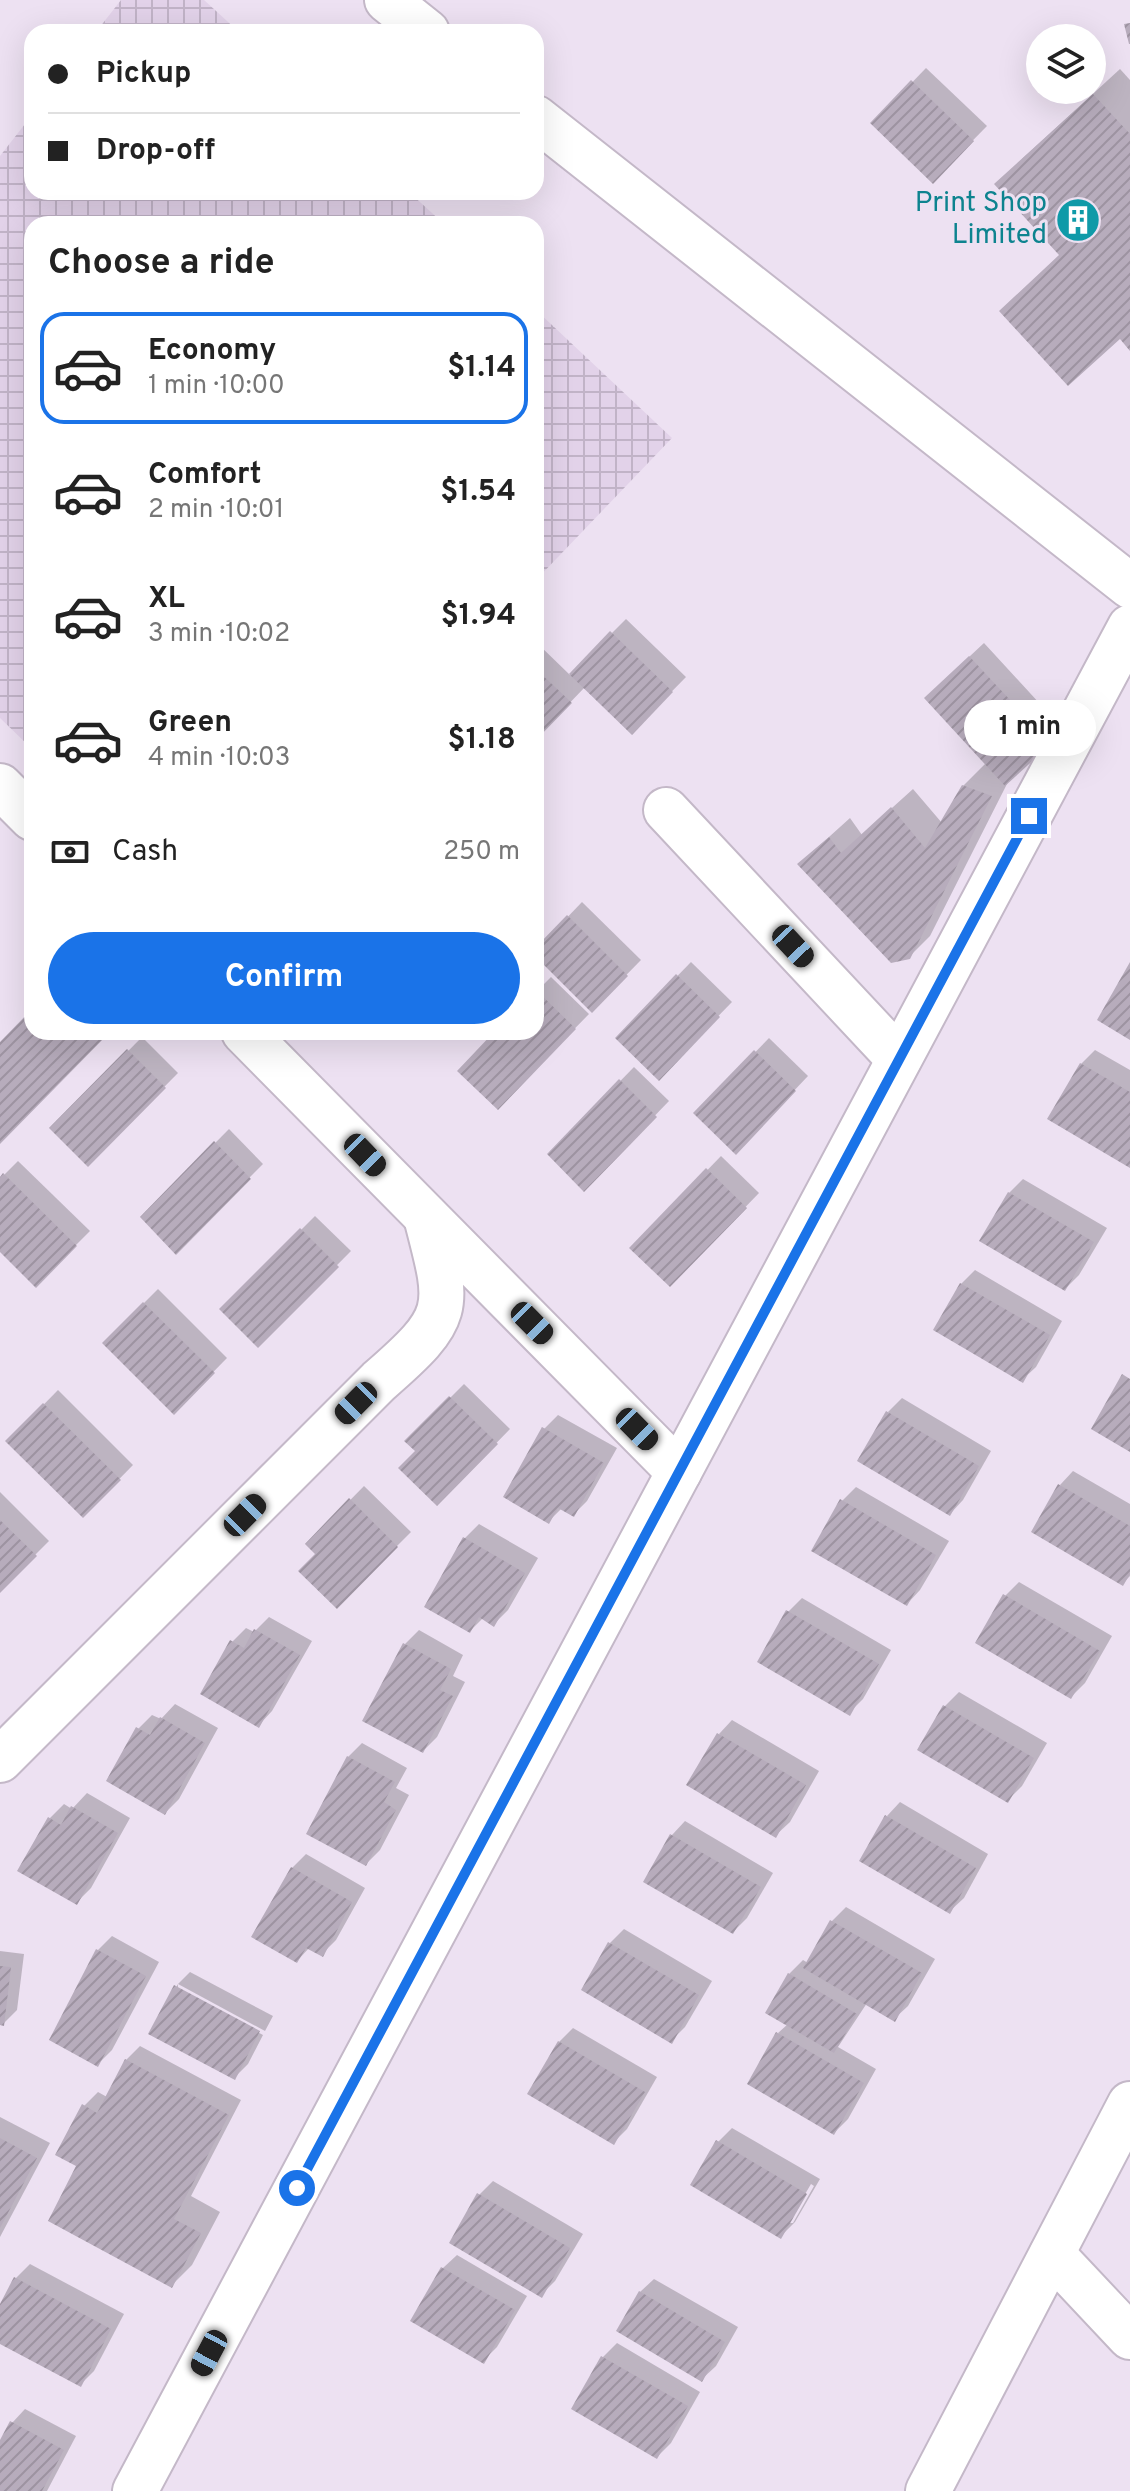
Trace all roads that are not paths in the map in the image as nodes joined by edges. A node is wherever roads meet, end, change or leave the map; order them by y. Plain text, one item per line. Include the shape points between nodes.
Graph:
1 (387, 0) edge
2 (417, 24) edge
3 (544, 124) edge
4 (1130, 586) edge
5 (1130, 627) edge
6 (0, 786) edge
7 (24, 810) edge
8 (666, 810) dead end
9 (252, 1040) edge
10 (899, 1059) junction
11 (426, 1217) junction
12 (679, 1472) junction
13 (0, 1760) edge
14 (1130, 2104) edge
15 (1052, 2254) junction
16 (1130, 2337) edge
17 (135, 2491) edge
18 (928, 2491) edge

1 - 2 street
3 - 4 street
5 - 10 street
6 - 7 street
8 - 10 street
9 - 11 street
10 - 12 street
11 - 12 street
11 - 13 street via 444,1287 440,1314 418,1347
12 - 17 street
14 - 15 street
15 - 16 street
15 - 18 street

